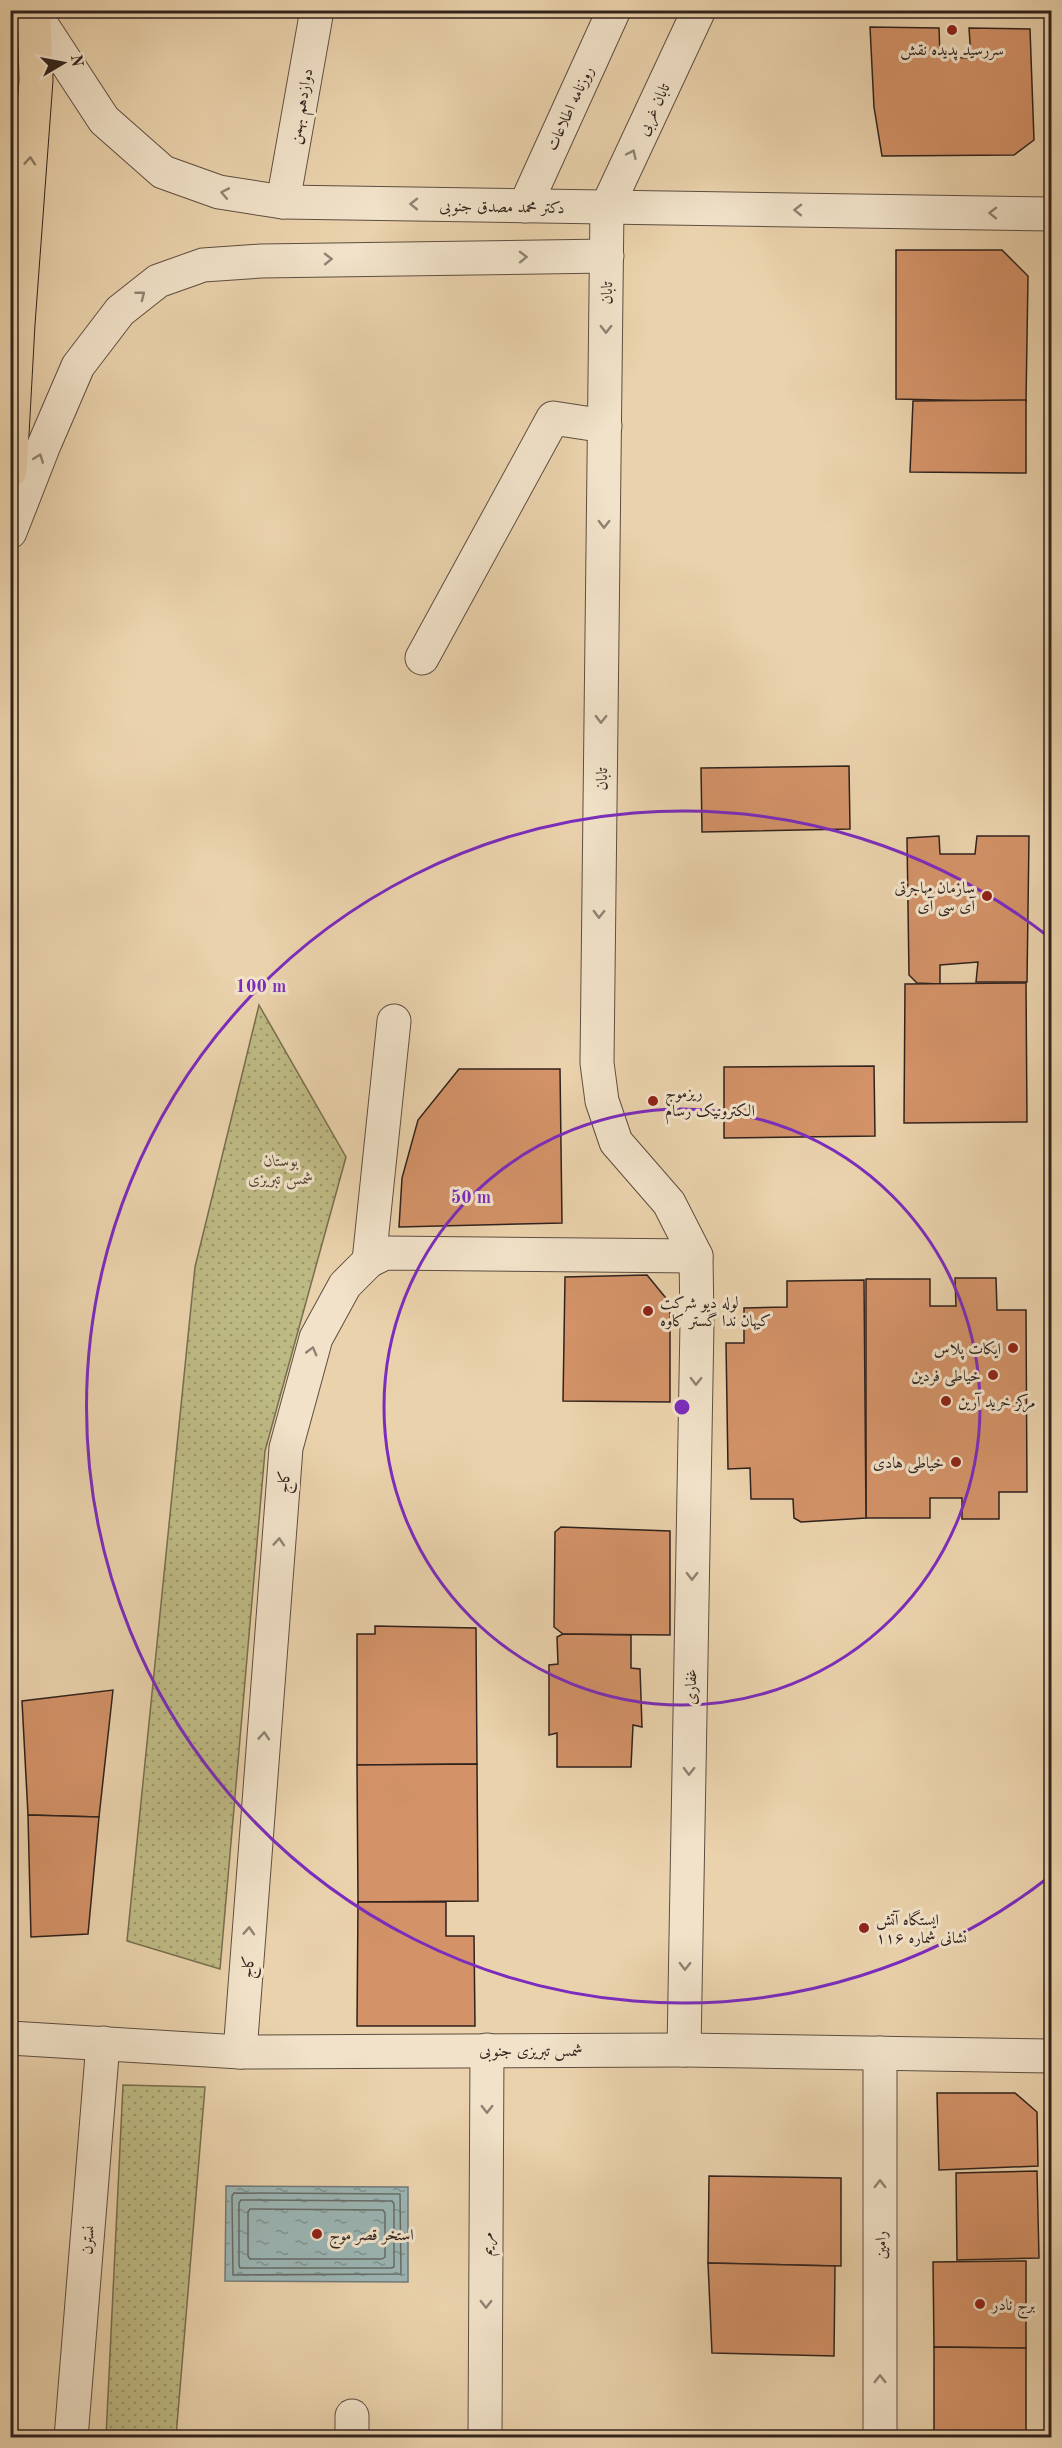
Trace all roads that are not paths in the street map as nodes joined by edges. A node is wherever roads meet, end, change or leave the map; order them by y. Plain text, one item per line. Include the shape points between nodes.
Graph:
1 (317, 10) edge
2 (614, 10) edge
3 (699, 10) edge
4 (34, 12) edge
5 (283, 202) junction
6 (525, 206) junction
7 (607, 207) junction
8 (1052, 214) edge
9 (606, 256) junction
10 (605, 426) junction
11 (10, 471) edge
12 (10, 532) edge
13 (422, 658) dead end
14 (394, 1021) dead end
15 (696, 1256) junction
16 (369, 1261) junction
17 (697, 1323) joint
18 (10, 2038) edge
19 (103, 2043) junction
20 (487, 2050) junction
21 (684, 2050) junction
22 (240, 2052) junction
23 (880, 2053) junction
24 (1052, 2056) edge
25 (71, 2438) edge
26 (485, 2438) edge
27 (880, 2438) edge

1 - 5 street, دوازدهم بهمن
2 - 6 street, روزنامه اطلاعات
7 -> 3 street, تابان غربی
5 -> 4 street, دکتر محمد مصدق جنوبی via 219,192 163,172 104,120
11 -> 4 highway via 36,80
6 -> 5 street, دکتر محمد مصدق جنوبی
6 - 7 street, دکتر محمد مصدق جنوبی
8 -> 7 street, دکتر محمد مصدق جنوبی
7 - 9 street, تابان
9 -> 10 street, تابان
12 -> 9 street via 78,366 120,311 158,281 203,266 261,261
10 - 13 street via 553,418
10 -> 15 street, تابان via 597,1063 602,1101 616,1142 669,1203
14 - 16 street
15 - 16 street, کاج via 385,1253
15 - 17 street, تابان
22 -> 16 street, کاج via 286,1448 316,1338 345,1285
17 -> 21 street, غفارى
18 - 19 street, شمس تبریزی جنوبی
19 - 22 street, شمس تبریزی جنوبی
19 - 25 street, نسترن
20 - 21 street, شمس تبریزی جنوبی
20 - 22 street, شمس تبریزی جنوبی
20 -> 26 street, مریم
21 - 23 street, شمس تبریزی جنوبی
23 - 24 street, شمس تبریزی جنوبی
27 -> 23 street, رامین

